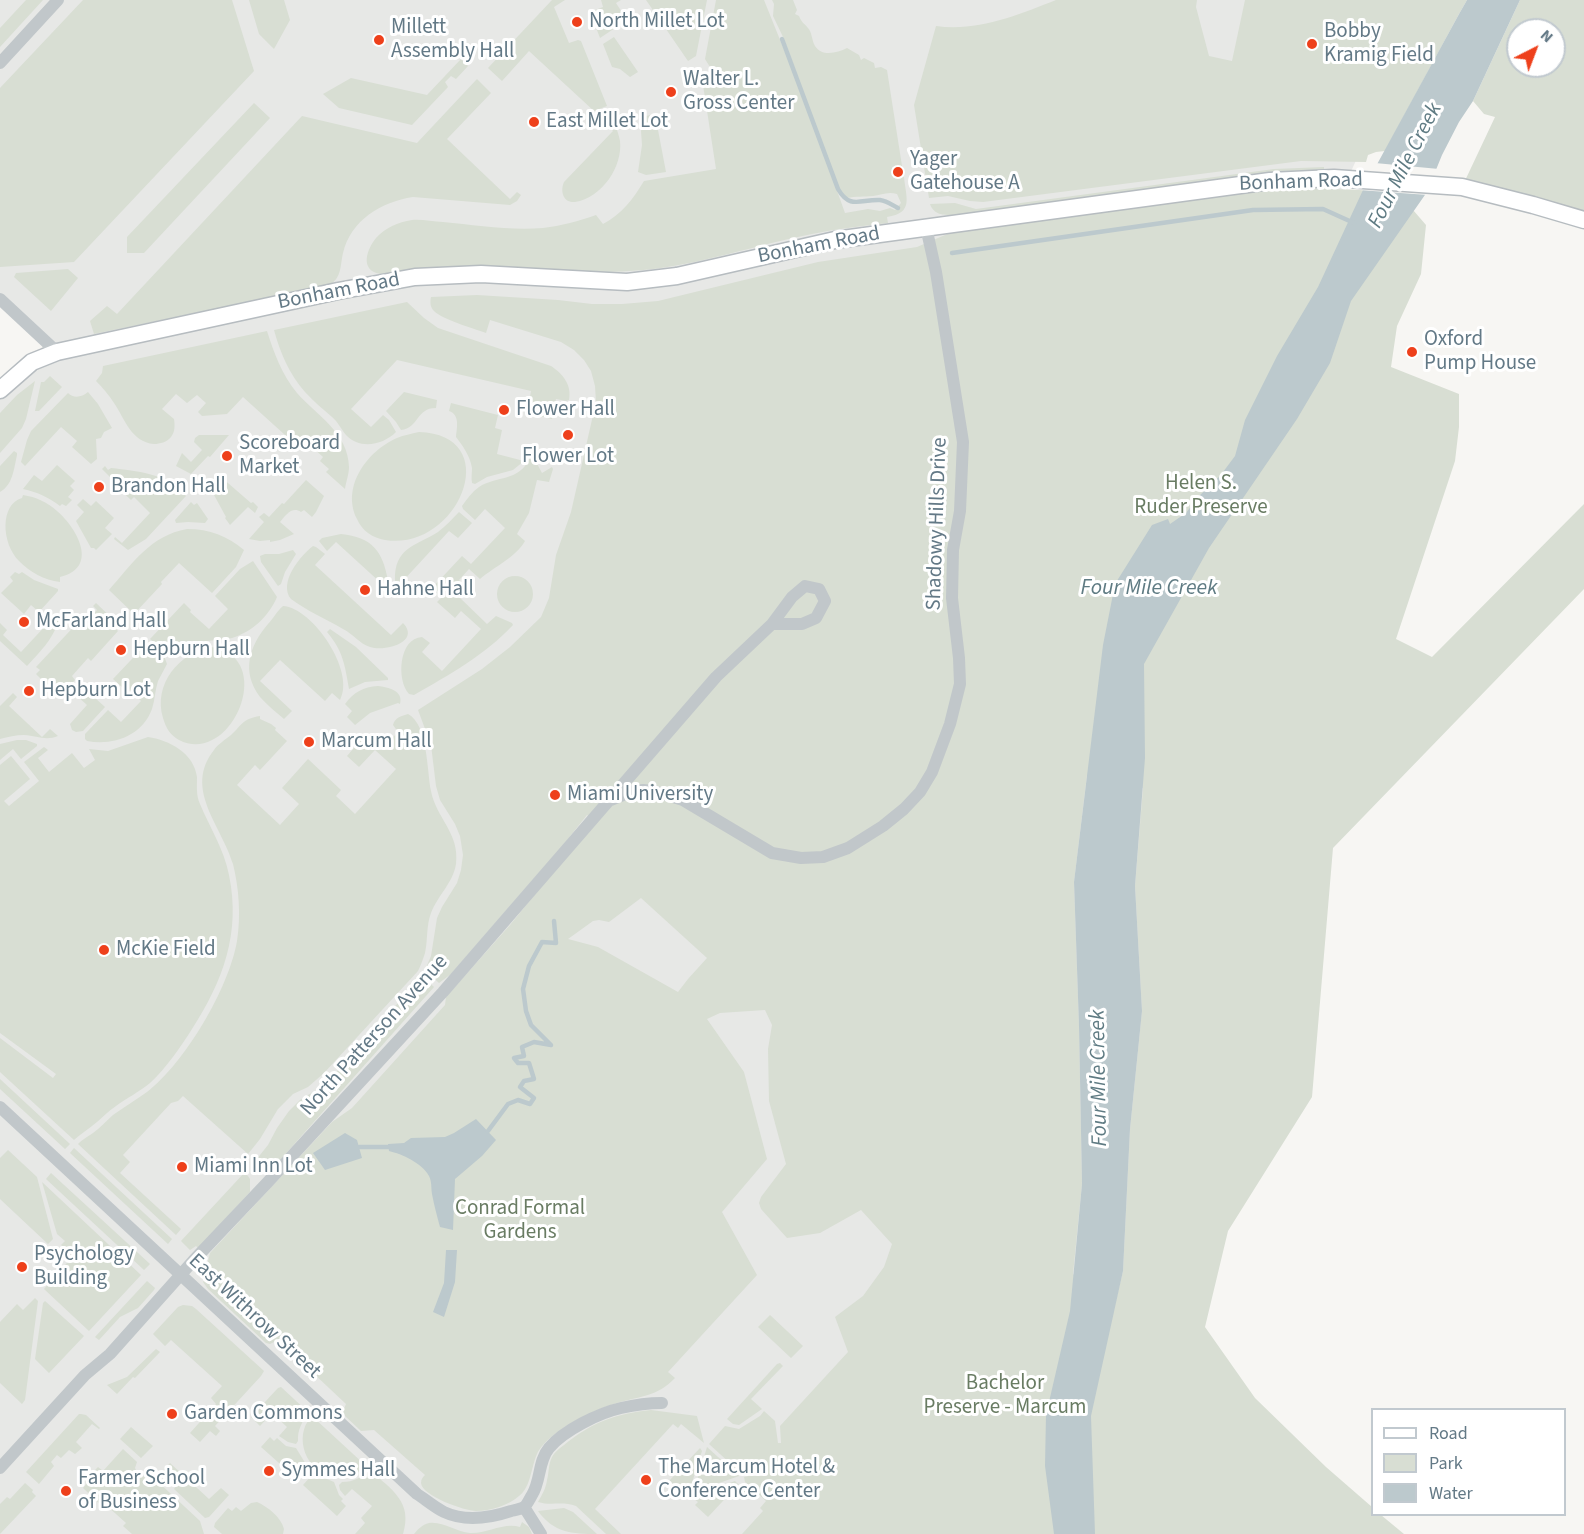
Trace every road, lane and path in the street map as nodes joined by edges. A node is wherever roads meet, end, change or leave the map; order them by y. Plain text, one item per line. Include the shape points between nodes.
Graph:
1 (58, 0) edge
2 (0, 63) edge
3 (1584, 220) edge
4 (926, 227) junction
5 (0, 299) edge
6 (57, 352) junction
7 (0, 390) edge
8 (772, 624) dead end
9 (609, 800) junction
10 (0, 1107) edge
11 (180, 1275) junction
12 (662, 1403) dead end
13 (0, 1468) edge
14 (524, 1507) junction
15 (541, 1534) edge

1 - 2 street
3 - 4 street, Bonham Road via 1462,187 1334,178 1270,181
4 - 6 street, Bonham Road via 835,240 677,276 627,282 481,274 415,277
4 - 9 street, Shadowy Hills Drive via 963,442 952,598 960,684 932,772 920,792 883,826 823,858 772,853 683,800 643,790
5 - 6 street
6 - 7 street, Bonham Road via 32,362
8 - 9 street, North Patterson Avenue via 716,677
9 - 11 street, North Patterson Avenue via 443,992
10 - 11 street, East Withrow Street
11 - 13 street, North Patterson Avenue
11 - 14 street, East Withrow Street via 417,1494 444,1512 472,1519
12 - 14 street via 619,1408 574,1428 555,1442 542,1460 538,1482
14 - 15 street

